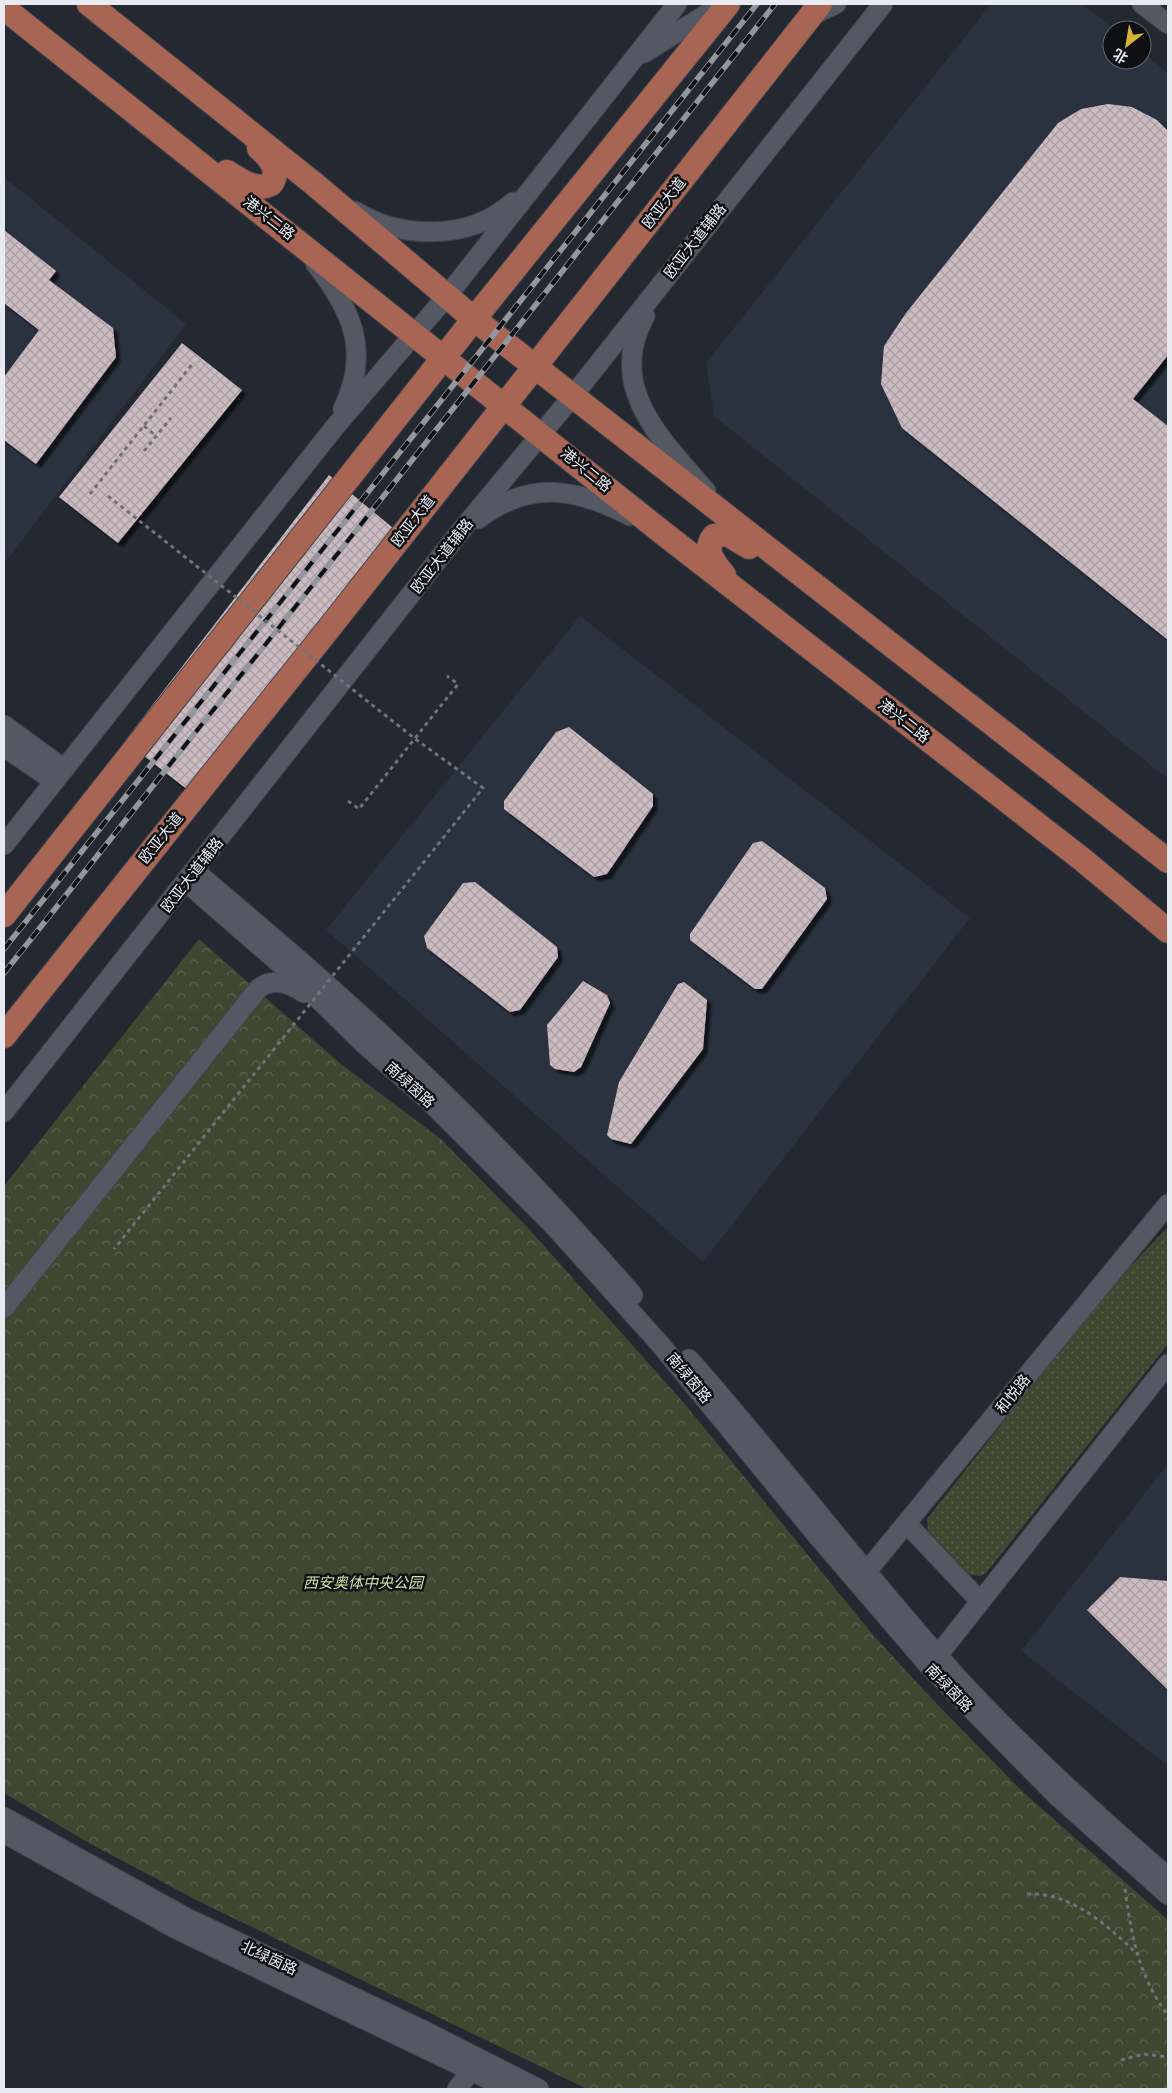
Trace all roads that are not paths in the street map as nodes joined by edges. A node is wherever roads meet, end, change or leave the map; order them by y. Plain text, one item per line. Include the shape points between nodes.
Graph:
1 (89, 4) edge
2 (677, 4) edge
3 (726, 4) edge
4 (836, 4) edge
5 (883, 4) edge
6 (1142, 4) edge
7 (4, 8) edge
8 (815, 10) edge
9 (1168, 24) edge
10 (632, 61) junction
11 (200, 93) junction
12 (151, 125) junction
13 (542, 176) junction
14 (313, 183) junction
15 (279, 226) junction
16 (664, 280) junction
17 (447, 296) junction
18 (474, 319) junction
19 (415, 334) junction
20 (444, 357) junction
21 (536, 367) junction
22 (572, 397) junction
23 (505, 405) junction
24 (334, 428) junction
25 (542, 435) junction
26 (735, 524) junction
27 (459, 533) junction
28 (663, 533) junction
29 (811, 583) junction
30 (738, 590) junction
31 (4, 725) edge
32 (4, 746) edge
33 (59, 775) junction
34 (4, 845) edge
35 (1168, 861) edge
36 (191, 877) junction
37 (4, 915) edge
38 (1168, 931) edge
39 (335, 1016) junction
40 (4, 1036) edge
41 (4, 1112) edge
42 (1168, 1204) edge
43 (4, 1308) edge
44 (1168, 1364) edge
45 (907, 1524) junction
46 (862, 1577) junction
47 (980, 1600) junction
48 (933, 1660) junction
49 (4, 1818) edge
50 (4, 1833) edge
51 (1168, 1877) edge
52 (1168, 1895) edge
53 (476, 2065) junction
54 (457, 2089) edge
55 (509, 2089) edge
56 (539, 2089) edge

1 - 11 main road
2 - 10 street
3 - 10 street
3 - 18 main road
4 - 8 street
5 - 16 street, 欧亚大道辅路
6 - 9 street
7 - 12 main road, 港兴二路
8 - 21 main road, 欧亚大道
10 - 13 street
11 - 12 main road via 264,153 276,172 272,184 258,187 241,181
11 - 14 main road
12 - 15 main road, 港兴二路
13 - 14 street via 505,209 479,224 454,231 398,228 368,219
13 - 17 street
14 - 17 main road
15 - 19 main road, 港兴二路
15 - 24 street via 326,276 351,319 357,366 351,391
16 - 22 street, 欧亚大道辅路
16 - 26 street via 632,348 630,372 636,398 653,428
17 - 18 main road
17 - 19 street
18 - 20 main road
18 - 21 main road
19 - 20 main road, 港兴二路
19 - 24 street
20 - 23 main road, 港兴二路
20 - 37 main road
21 - 22 main road
21 - 23 main road, 欧亚大道
22 - 25 street, 欧亚大道辅路
22 - 26 main road
23 - 25 main road, 港兴二路
23 - 40 main road, 欧亚大道
24 - 33 street
25 - 27 street, 欧亚大道辅路
25 - 28 main road, 港兴二路
26 - 29 main road
27 - 28 street via 488,511 512,500 549,492 586,496
27 - 36 street, 欧亚大道辅路
28 - 30 main road, 港兴二路
29 - 30 main road via 727,534 720,534 709,542 708,550 716,566
29 - 35 main road
30 - 38 main road, 港兴二路 via 1083,860
31 - 33 street
32 - 33 street
33 - 34 street
36 - 39 street, 南绿茵路
36 - 41 street, 欧亚大道辅路
36 - 46 street, 南绿茵路 via 333,989 404,1055 578,1232 719,1393
39 - 43 street via 302,991 284,983 266,983 258,988
39 - 46 street, 南绿茵路 via 427,1099 554,1226
42 - 45 street, 和悦路
44 - 47 street
45 - 46 street, 和悦路
45 - 47 street
46 - 48 street, 南绿茵路
47 - 48 street
48 - 51 street, 南绿茵路 via 978,1698 1061,1780
48 - 52 street, 南绿茵路 via 1058,1797
49 - 53 street, 北绿茵路 via 187,1918
50 - 53 street, 北绿茵路 via 176,1929
53 - 54 street
53 - 55 street, 北绿茵路
53 - 56 street, 北绿茵路

